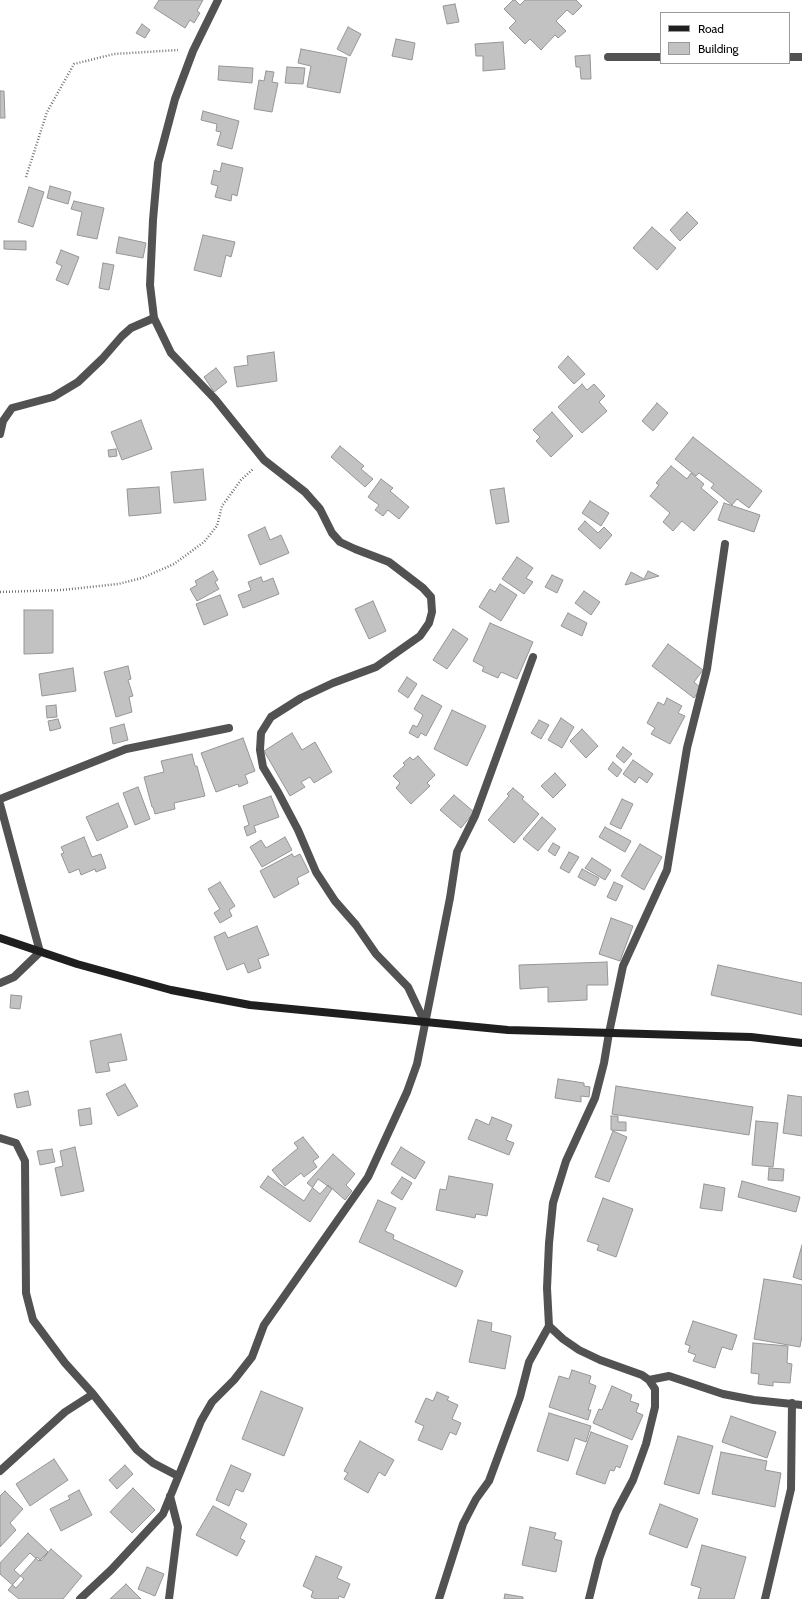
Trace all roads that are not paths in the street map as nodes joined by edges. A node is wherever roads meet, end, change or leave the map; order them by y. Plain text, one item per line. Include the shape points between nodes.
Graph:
1 (218, 0) edge
2 (608, 57) dead end
3 (660, 57) edge
4 (790, 57) edge
5 (802, 57) edge
6 (154, 318) junction
7 (0, 434) edge
8 (725, 544) dead end
9 (533, 657) dead end
10 (229, 728) dead end
11 (0, 799) edge
12 (0, 804) edge
13 (0, 938) edge
14 (40, 952) junction
15 (0, 983) edge
16 (425, 1023) junction
17 (609, 1032) junction
18 (802, 1043) edge
19 (0, 1138) edge
20 (549, 1326) junction
21 (649, 1380) junction
22 (93, 1394) junction
23 (792, 1403) junction
24 (802, 1405) edge
25 (0, 1471) edge
26 (178, 1476) junction
27 (170, 1496) junction
28 (80, 1599) edge
29 (169, 1599) edge
30 (439, 1599) edge
31 (589, 1599) edge
32 (766, 1599) edge

1 - 6 street via 193,51 175,99 158,163 150,285
2 - 3 street
4 - 5 street
6 - 7 street via 131,328 78,382 53,397 12,408 3,421
6 - 16 street via 171,353 215,399 264,460 304,492 320,509 332,533 340,542 390,562 431,597 432,612 420,636 376,667 301,698 271,717 261,733 260,750 263,767 298,830 316,872 376,954 408,987
8 - 17 street via 707,669 687,748 667,870 623,966
9 - 16 street via 475,816 457,852
10 - 11 street via 126,749
12 - 14 street
13 - 14 street
14 - 15 street via 14,977
14 - 16 street via 171,990 250,1005
16 - 17 street via 508,1030
16 - 26 street via 417,1064 407,1092 368,1177 264,1325 252,1357 212,1402 200,1421
17 - 18 street via 751,1037
17 - 20 street via 595,1098 566,1161 553,1203 547,1288
19 - 22 street via 16,1143 25,1161 26,1293 33,1320 65,1363
20 - 21 street via 579,1350
20 - 30 street via 529,1362 520,1396 489,1481 463,1524
21 - 23 street via 669,1376 723,1394
21 - 31 street via 655,1390 646,1444 633,1480 616,1512 599,1559
22 - 25 street via 65,1412
22 - 26 street via 137,1450 153,1463
23 - 24 street
23 - 32 street via 791,1489
26 - 27 street
27 - 28 street via 163,1514
27 - 29 street via 178,1527

